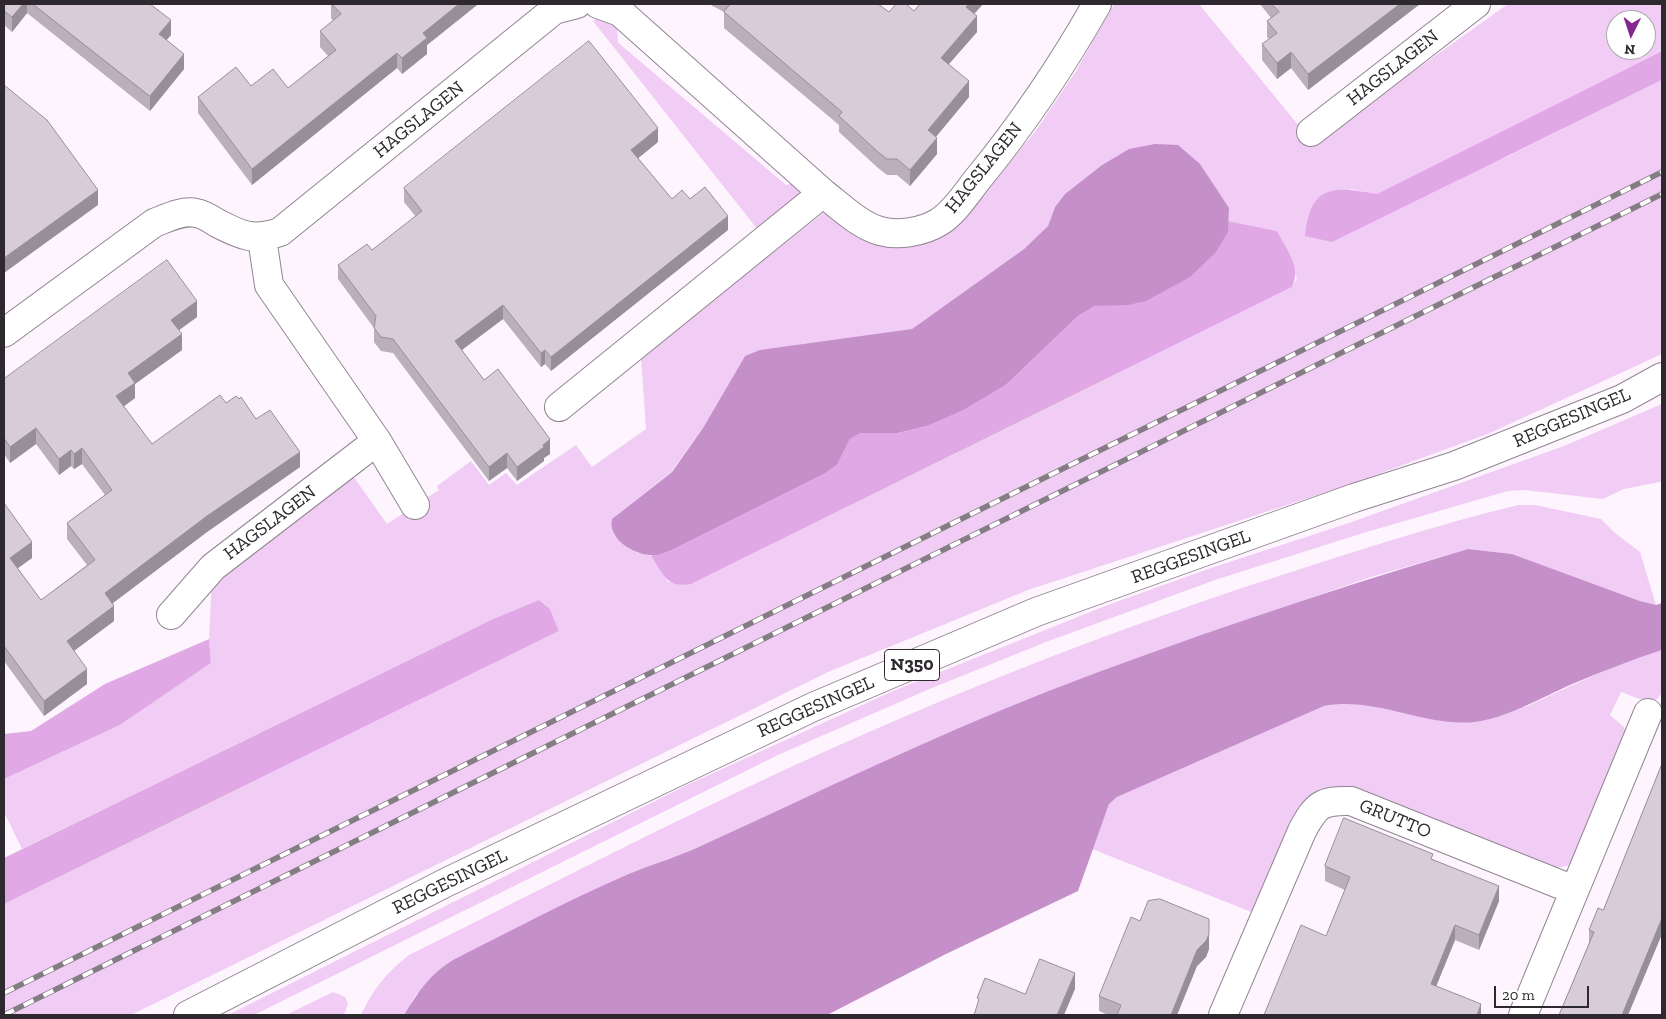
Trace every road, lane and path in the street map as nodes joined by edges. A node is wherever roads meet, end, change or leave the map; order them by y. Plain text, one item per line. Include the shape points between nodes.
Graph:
1 (577, 4) edge
2 (598, 4) edge
3 (1097, 4) edge
4 (1476, 4) edge
5 (1311, 132) dead end
6 (823, 193) junction
7 (262, 238) junction
8 (4, 333) edge
9 (1662, 377) edge
10 (558, 408) dead end
11 (378, 441) junction
12 (414, 505) dead end
13 (171, 615) dead end
14 (1648, 713) dead end
15 (1574, 890) junction
16 (188, 1015) edge
17 (1223, 1015) edge
18 (1523, 1015) edge

1 - 7 street, HAGSLAGEN via 554,10 280,232
2 - 6 street, HAGSLAGEN via 620,12
3 - 6 street, HAGSLAGEN via 1072,50 1011,139 940,222 908,232 880,231 855,218
4 - 5 street, HAGSLAGEN
6 - 10 street
7 - 8 street via 251,238 196,212 171,216 154,223
7 - 11 street via 269,285
9 - 16 street, REGGESINGEL / N350 via 1622,399 1454,466 1354,498 1036,612 813,707 447,882
11 - 12 street
11 - 13 street, HAGSLAGEN via 213,566
14 - 15 street
15 - 17 street, GRUTTO via 1351,801 1322,803 1313,810 1302,831
15 - 18 street

